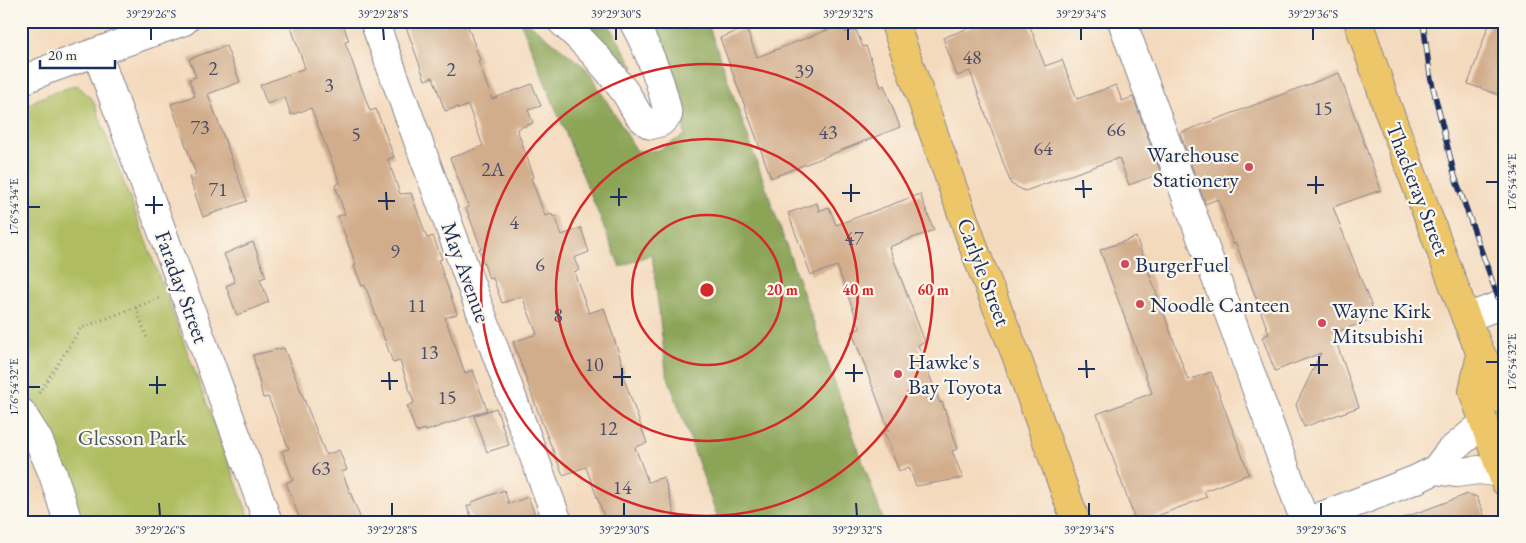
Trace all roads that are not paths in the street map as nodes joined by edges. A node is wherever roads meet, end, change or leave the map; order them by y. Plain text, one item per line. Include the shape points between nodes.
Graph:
1 (184, 21) edge
2 (374, 21) edge
3 (561, 21) edge
4 (633, 21) edge
5 (894, 21) edge
6 (1122, 21) edge
7 (1358, 21) edge
8 (97, 53) junction
9 (21, 80) edge
10 (1505, 306) edge
11 (1466, 318) junction
12 (1481, 354) junction
13 (1505, 401) edge
14 (29, 405) edge
15 (1484, 423) junction
16 (1435, 470) junction
17 (1503, 477) edge
18 (68, 522) edge
19 (268, 522) edge
20 (558, 522) edge
21 (1076, 522) edge
22 (1305, 522) edge

1 - 8 street
2 - 20 street, May Avenue
3 - 4 street via 581,39 625,93 640,118 651,125 668,115 654,66
5 - 21 main road, Carlyle Street
6 - 22 street
7 - 11 main road, Thackeray Street
8 - 9 street
8 - 19 street, Faraday Street
10 - 11 street
11 - 12 main road, Thackeray Street
12 - 13 main road, Thackeray Street
12 - 15 main road via 1473,391
14 - 18 street
15 - 16 street via 1449,452
15 - 17 main road
16 - 17 street via 1456,473 1479,470
16 - 22 street via 1417,480

